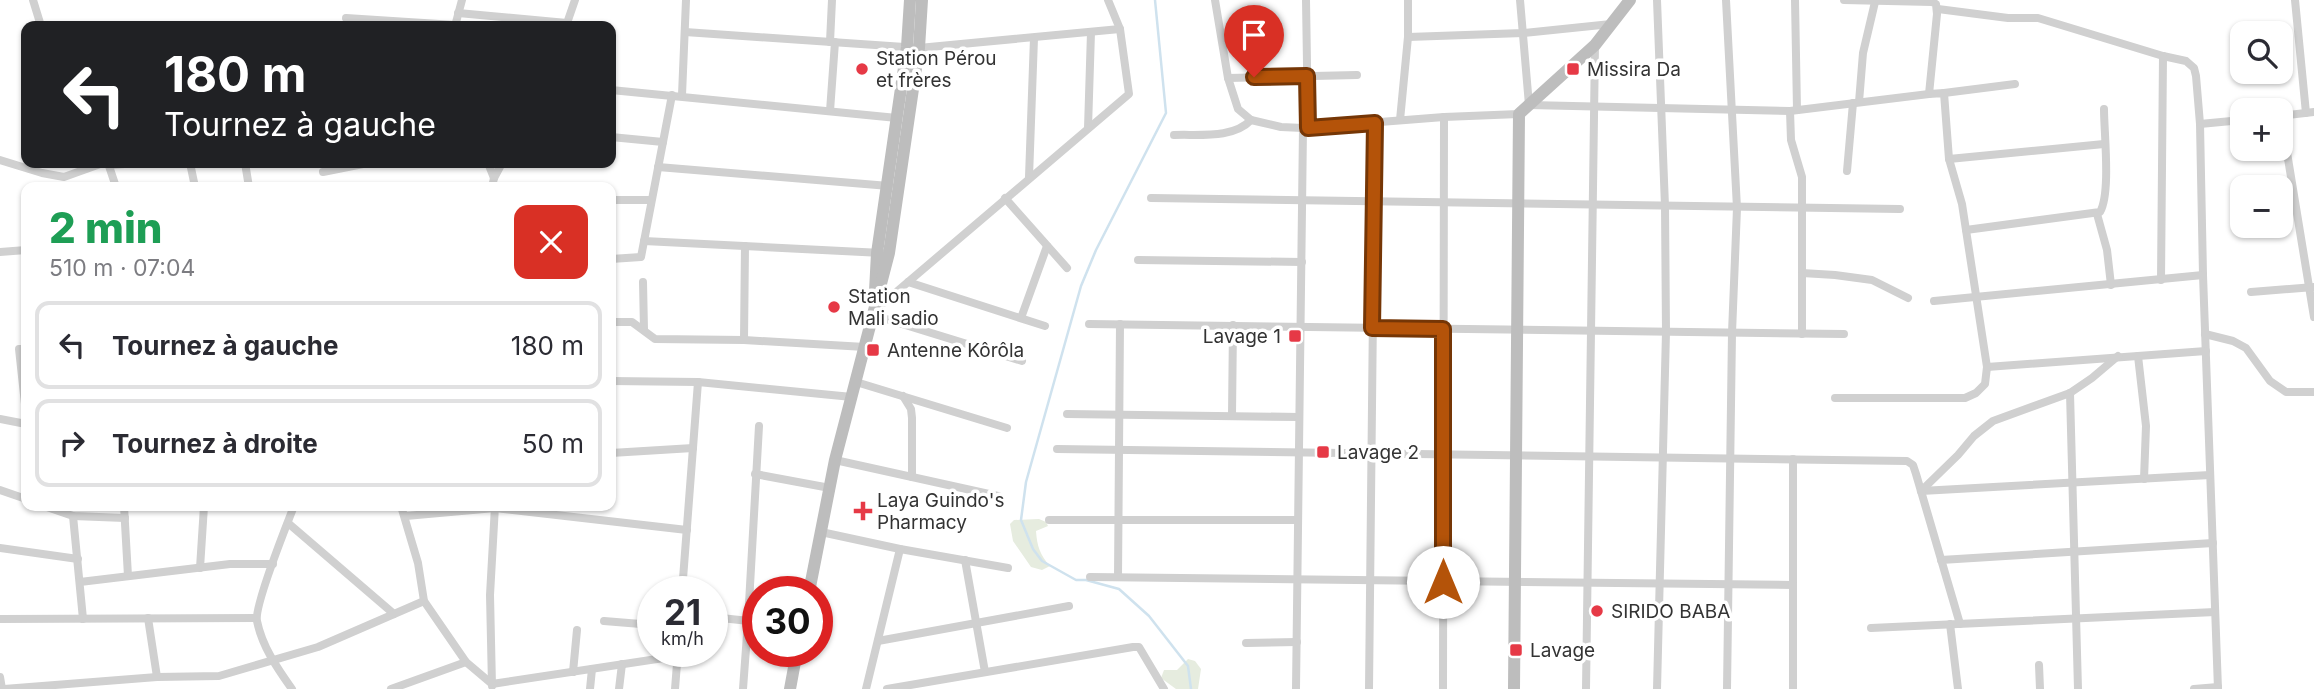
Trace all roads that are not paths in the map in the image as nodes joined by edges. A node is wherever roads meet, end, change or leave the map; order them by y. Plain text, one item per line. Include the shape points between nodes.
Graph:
1 (33, 0) edge
2 (462, 0) edge
3 (575, 0) edge
4 (686, 0) edge
5 (832, 0) edge
6 (911, 0) edge
7 (922, 0) edge
8 (1108, 0) edge
9 (1214, 0) edge
10 (1306, 0) edge
11 (1408, 0) edge
12 (1420, 0) edge
13 (1520, 0) edge
14 (1630, 0) edge
15 (1657, 0) edge
16 (1726, 0) edge
17 (1795, 0) edge
18 (1844, 0) edge
19 (2295, 0) edge
20 (1875, 2) junction
21 (1938, 9) junction
22 (458, 13) junction
23 (346, 18) dead end
24 (39, 21) edge
25 (387, 21) edge
26 (456, 21) edge
27 (531, 21) edge
28 (568, 21) edge
29 (1611, 24) junction
30 (1120, 29) junction
31 (685, 32) junction
32 (1091, 32) junction
33 (1523, 33) junction
34 (1408, 37) junction
35 (1034, 38) junction
36 (833, 42) junction
37 (1595, 45) junction
38 (913, 48) junction
39 (2163, 56) junction
40 (1356, 75) dead end
41 (1307, 76) junction
42 (1228, 78) junction
43 (2015, 85) dead end
44 (616, 90) edge
45 (1944, 93) junction
46 (1929, 94) junction
47 (672, 95) junction
48 (682, 95) junction
49 (1856, 102) junction
50 (1594, 107) junction
51 (1524, 109) junction
52 (1660, 109) junction
53 (2104, 109) dead end
54 (1733, 110) junction
55 (1794, 110) junction
56 (830, 111) junction
57 (2310, 113) edge
58 (897, 117) junction
59 (1444, 117) junction
60 (1251, 120) junction
61 (1400, 120) junction
62 (2230, 121) edge
63 (1375, 123) junction
64 (2200, 124) junction
65 (1088, 128) junction
66 (1306, 128) junction
67 (1174, 135) dead end
68 (616, 137) edge
69 (663, 142) junction
70 (2104, 144) junction
71 (1949, 159) junction
72 (0, 160) edge
73 (2288, 161) edge
74 (21, 166) edge
75 (658, 167) junction
76 (26, 168) edge
77 (94, 168) edge
78 (343, 168) edge
79 (1847, 171) dead end
80 (323, 172) dead end
81 (64, 177) junction
82 (1029, 177) junction
83 (64, 182) edge
84 (893, 186) junction
85 (1005, 198) junction
86 (1151, 198) dead end
87 (616, 200) edge
88 (652, 200) junction
89 (1302, 201) junction
90 (1374, 202) junction
91 (1445, 202) junction
92 (1517, 203) junction
93 (1592, 205) junction
94 (1665, 206) junction
95 (1737, 208) junction
96 (1802, 208) junction
97 (1900, 209) dead end
98 (2097, 214) junction
99 (1965, 230) junction
100 (643, 241) junction
101 (745, 246) junction
102 (1047, 246) junction
103 (21, 250) edge
104 (0, 252) edge
105 (883, 253) junction
106 (616, 259) edge
107 (1138, 260) dead end
108 (1301, 262) junction
109 (1067, 268) dead end
110 (1802, 273) junction
111 (2203, 275) junction
112 (2161, 280) junction
113 (643, 282) dead end
114 (908, 282) junction
115 (2110, 285) junction
116 (2311, 287) edge
117 (2251, 292) dead end
118 (1908, 298) dead end
119 (1977, 298) junction
120 (1934, 301) dead end
121 (874, 313) junction
122 (2314, 317) edge
123 (1021, 318) junction
124 (616, 322) edge
125 (1089, 324) dead end
126 (1120, 324) junction
127 (1233, 325) junction
128 (1045, 326) dead end
129 (1300, 326) junction
130 (1372, 328) junction
131 (1443, 329) junction
132 (644, 330) junction
133 (1518, 330) junction
134 (1591, 331) junction
135 (1666, 332) junction
136 (1732, 333) junction
137 (1801, 334) junction
138 (1844, 334) dead end
139 (2205, 334) junction
140 (744, 340) junction
141 (865, 347) junction
142 (21, 349) edge
143 (2206, 351) junction
144 (2118, 356) junction
145 (2138, 356) junction
146 (1022, 361) dead end
147 (21, 367) edge
148 (1987, 367) junction
149 (616, 381) edge
150 (698, 382) junction
151 (856, 382) junction
152 (2314, 392) edge
153 (2070, 393) junction
154 (903, 396) junction
155 (852, 397) junction
156 (1835, 398) dead end
157 (1068, 414) dead end
158 (1119, 415) junction
159 (1232, 415) junction
160 (1299, 417) junction
161 (0, 419) edge
162 (21, 423) edge
163 (759, 426) dead end
164 (1007, 428) dead end
165 (693, 448) junction
166 (1057, 449) dead end
167 (1119, 450) junction
168 (616, 453) edge
169 (1299, 453) junction
170 (1371, 454) junction
171 (1442, 454) junction
172 (1517, 456) junction
173 (1589, 457) junction
174 (1663, 458) junction
175 (1731, 458) junction
176 (1793, 459) junction
177 (835, 460) junction
178 (755, 474) junction
179 (2210, 475) junction
180 (912, 477) junction
181 (2144, 479) junction
182 (2071, 482) junction
183 (830, 488) junction
184 (0, 490) edge
185 (1921, 491) junction
186 (998, 496) dead end
187 (21, 497) edge
188 (58, 511) edge
189 (124, 511) edge
190 (204, 511) edge
191 (292, 511) edge
192 (404, 511) edge
193 (455, 511) edge
194 (495, 511) edge
195 (528, 511) edge
196 (73, 516) junction
197 (406, 516) junction
198 (125, 517) junction
199 (1049, 520) dead end
200 (1118, 520) junction
201 (1298, 520) junction
202 (288, 523) junction
203 (687, 530) junction
204 (821, 532) junction
205 (2213, 543) junction
206 (0, 548) edge
207 (900, 549) junction
208 (2074, 552) junction
209 (78, 559) junction
210 (1941, 559) junction
211 (965, 560) junction
212 (273, 564) junction
213 (200, 568) junction
214 (1008, 568) dead end
215 (128, 576) junction
216 (683, 576) edge
217 (754, 576) edge
218 (812, 576) edge
219 (1090, 577) dead end
220 (1118, 577) junction
221 (1297, 579) junction
222 (1370, 580) junction
223 (80, 582) junction
224 (1443, 582) junction
225 (1516, 583) junction
226 (1587, 583) junction
227 (1660, 584) junction
228 (1729, 584) junction
229 (1793, 585) junction
230 (424, 601) junction
231 (1069, 606) dead end
232 (2215, 612) junction
233 (394, 614) junction
234 (148, 618) junction
235 (256, 618) junction
236 (2076, 618) junction
237 (0, 619) edge
238 (83, 619) junction
239 (604, 621) dead end
240 (637, 624) edge
241 (976, 624) junction
242 (1950, 624) junction
243 (1960, 624) junction
244 (1871, 628) dead end
245 (577, 630) dead end
246 (878, 641) junction
247 (1297, 642) junction
248 (1246, 643) dead end
249 (272, 661) junction
250 (637, 661) edge
251 (466, 662) junction
252 (622, 664) junction
253 (2039, 665) dead end
254 (677, 667) edge
255 (746, 667) edge
256 (794, 667) edge
257 (592, 669) junction
258 (573, 672) junction
259 (985, 672) junction
260 (0, 677) edge
261 (157, 677) junction
262 (68, 686) edge
263 (492, 687) edge
264 (907, 687) edge
265 (2218, 688) edge
266 (3, 689) edge
267 (292, 689) edge
268 (391, 689) edge
269 (590, 689) edge
270 (620, 689) edge
271 (675, 689) edge
272 (743, 689) edge
273 (790, 689) edge
274 (866, 689) edge
275 (887, 689) edge
276 (1164, 689) edge
277 (1296, 689) edge
278 (1369, 689) edge
279 (1443, 689) edge
280 (1514, 689) edge
281 (1586, 689) edge
282 (1657, 689) edge
283 (1727, 689) edge
284 (1793, 689) edge
285 (1958, 689) edge
286 (2040, 689) edge
287 (2078, 689) edge
288 (2194, 689) edge

1 - 24 street
2 - 22 street
3 - 28 street
4 - 31 street
5 - 36 street
6 - 38 main road
7 - 38 main road
8 - 30 street
9 - 42 street
10 - 41 street
11 - 12 street
11 - 34 street
13 - 33 street
14 - 29 main road
15 - 52 street
16 - 54 street
17 - 55 street
18 - 20 street
19 - 57 street
20 - 21 street via 1932,2
20 - 49 street
21 - 39 street via 2038,18
21 - 46 street
22 - 26 street
22 - 27 street
23 - 25 street
29 - 33 street
29 - 37 main road
30 - 32 street
30 - 65 street via 1129,94
31 - 36 street
31 - 48 street
32 - 35 street
32 - 65 street
33 - 34 street
33 - 51 street
34 - 61 street
35 - 38 street
35 - 82 street
36 - 38 street
36 - 56 street
37 - 50 street
37 - 51 main road
38 - 58 main road
38 - 84 main road
39 - 64 street via 2186,61 2194,68
39 - 112 street
40 - 41 street
41 - 42 street
41 - 66 street
42 - 60 street via 1238,109
43 - 45 street
44 - 47 street
45 - 46 street
45 - 71 street
46 - 49 street
47 - 48 street
47 - 69 street
48 - 56 street
49 - 55 street
49 - 79 street
50 - 51 street
50 - 52 street
50 - 93 street
51 - 59 street
51 - 92 main road
52 - 54 street
52 - 94 street
53 - 70 street
54 - 55 street
54 - 95 street
55 - 96 street via 1791,140 1802,177
56 - 58 street
58 - 84 main road
59 - 61 street
59 - 91 street
60 - 66 street
60 - 67 street via 1234,132
61 - 63 street
62 - 64 street
63 - 66 street
63 - 90 street
64 - 111 street
65 - 82 street
66 - 89 street
68 - 69 street
69 - 75 street
70 - 71 street
70 - 98 street via 2104,205
71 - 99 street
72 - 74 street
73 - 116 street
75 - 84 street
75 - 88 street
76 - 81 street
77 - 81 street
78 - 80 street
81 - 83 street
82 - 85 street
84 - 105 main road
85 - 102 street
85 - 114 street
86 - 89 street
87 - 88 street
88 - 100 street
89 - 90 street
89 - 108 street
90 - 91 street
90 - 130 street
91 - 92 street
91 - 131 street
92 - 93 street
92 - 133 main road
93 - 94 street
93 - 134 street
94 - 95 street
94 - 135 street
95 - 96 street
95 - 136 street
96 - 97 street
96 - 110 street
98 - 99 street
98 - 115 street
99 - 119 street
100 - 101 street
100 - 106 street via 640,257
101 - 105 street
101 - 140 street
102 - 109 street
102 - 123 street
103 - 104 street
105 - 121 main road
107 - 108 street
108 - 129 street
110 - 118 street via 1872,280
110 - 137 street
111 - 112 street
111 - 139 street
112 - 115 street
113 - 132 street
114 - 121 street
114 - 123 street
115 - 119 street
116 - 117 street
116 - 122 street
119 - 120 street
119 - 148 street
121 - 141 main road
121 - 146 street
123 - 128 street
124 - 132 street via 632,322
125 - 126 street
126 - 127 street
126 - 158 street
127 - 129 street
127 - 159 street
129 - 130 street
129 - 160 street
130 - 131 street
130 - 170 street
131 - 133 street
131 - 171 street
132 - 140 street via 655,339
133 - 134 street
133 - 172 main road
134 - 135 street
134 - 173 street
135 - 136 street
135 - 174 street
136 - 137 street
136 - 175 street
137 - 138 street
139 - 143 street
139 - 152 street via 2246,348 2270,381 2286,392
140 - 141 street
141 - 151 main road
142 - 147 street
143 - 145 street
143 - 179 street
144 - 145 street
144 - 148 street
144 - 153 street
145 - 181 street via 2146,426
148 - 156 street via 1985,384 1965,398
149 - 150 street
150 - 155 street
150 - 165 street
151 - 154 street
151 - 155 main road
153 - 182 street
153 - 185 street via 1993,421
154 - 164 street
154 - 180 street via 911,409
155 - 177 main road
157 - 158 street
158 - 159 street
158 - 167 street
159 - 160 street
160 - 169 street
161 - 162 street
163 - 178 street
165 - 168 street
165 - 203 street
166 - 167 street
167 - 169 street
167 - 200 street
169 - 170 street
169 - 201 street
170 - 171 street
170 - 222 street
171 - 172 street
171 - 224 street
172 - 173 street
172 - 225 main road
173 - 174 street
173 - 226 street
174 - 175 street
174 - 227 street
175 - 176 street
175 - 228 street
176 - 185 street via 1907,461 1913,465
176 - 229 street
177 - 180 street
177 - 183 main road
178 - 183 street
178 - 217 street
179 - 181 street
179 - 205 street
180 - 186 street
181 - 182 street
182 - 185 street
182 - 208 street
183 - 204 main road
184 - 187 street
185 - 210 street
188 - 196 street
189 - 198 street
190 - 213 street
191 - 202 street
192 - 197 street
193 - 197 street
194 - 263 street
195 - 203 street
196 - 198 street
196 - 209 street
197 - 230 street
198 - 215 street
199 - 200 street
200 - 201 street
200 - 220 street
201 - 221 street
202 - 212 street
202 - 233 street
203 - 216 street
204 - 207 street
204 - 218 main road
205 - 208 street
205 - 232 street
206 - 209 street
207 - 211 street
207 - 246 street
208 - 210 street
208 - 236 street
209 - 223 street
210 - 243 street
211 - 214 street
211 - 241 street
212 - 213 street
212 - 235 street
213 - 215 street
215 - 223 street
219 - 220 street
220 - 221 street
221 - 222 street
221 - 247 street
222 - 224 street
222 - 278 street
223 - 238 street
224 - 225 street
224 - 279 street
225 - 226 street
225 - 280 main road
226 - 227 street
226 - 281 street
227 - 228 street
227 - 282 street
228 - 229 street
228 - 283 street
229 - 284 street
230 - 233 street
230 - 251 street
231 - 241 street
232 - 236 street
232 - 265 street
233 - 249 street
234 - 235 street
234 - 238 street
234 - 261 street
235 - 249 street
236 - 243 street
236 - 287 street
237 - 238 street
239 - 240 street
241 - 246 street
241 - 259 street
242 - 243 street
242 - 244 street
242 - 285 street
245 - 258 street
246 - 274 street
247 - 248 street
247 - 277 street
249 - 261 street via 219,676
249 - 267 street
250 - 252 street
251 - 263 street
251 - 268 street
252 - 257 street
252 - 270 street
253 - 286 street
254 - 271 street
255 - 272 street
256 - 273 main road
257 - 258 street
257 - 269 street
258 - 263 street
259 - 264 street
259 - 276 street via 1139,647
260 - 266 street
261 - 262 street
262 - 266 street
264 - 275 street
265 - 288 street

